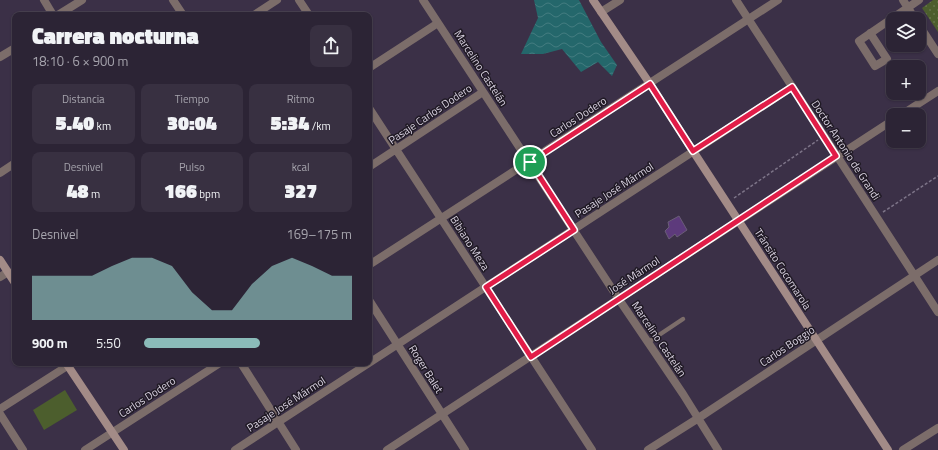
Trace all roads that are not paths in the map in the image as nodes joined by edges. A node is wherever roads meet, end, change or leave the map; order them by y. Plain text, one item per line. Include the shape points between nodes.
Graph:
1 (44, 0) edge
2 (82, 0) edge
3 (173, 0) edge
4 (277, 0) edge
5 (299, 0) edge
6 (423, 0) edge
7 (593, 0) edge
8 (620, 0) edge
9 (736, 0) edge
10 (778, 0) edge
11 (903, 0) edge
12 (919, 0) edge
13 (908, 8) junction
14 (51, 12) edge
15 (63, 12) edge
16 (181, 12) edge
17 (259, 12) edge
18 (307, 12) edge
19 (601, 12) junction
20 (911, 12) edge
21 (749, 20) junction
22 (438, 23) junction
23 (870, 33) dead end
24 (926, 36) edge
25 (12, 50) edge
26 (938, 54) edge
27 (0, 57) edge
28 (372, 66) edge
29 (650, 84) junction
30 (792, 87) junction
31 (938, 91) edge
32 (483, 92) junction
33 (911, 108) edge
34 (372, 113) edge
35 (886, 124) edge
36 (396, 150) junction
37 (693, 151) junction
38 (836, 156) junction
39 (530, 162) junction
40 (372, 165) edge
41 (12, 166) edge
42 (0, 173) edge
43 (441, 219) junction
44 (739, 220) junction
45 (574, 230) junction
46 (0, 260) edge
47 (938, 260) edge
48 (372, 263) edge
49 (8, 272) junction
50 (914, 275) junction
51 (0, 277) edge
52 (12, 278) edge
53 (486, 287) junction
54 (618, 298) junction
55 (372, 305) edge
56 (938, 312) edge
57 (682, 319) dead end
58 (816, 340) junction
59 (647, 343) junction
60 (397, 345) junction
61 (531, 357) junction
62 (372, 361) edge
63 (66, 366) edge
64 (70, 366) edge
65 (215, 366) edge
66 (243, 366) edge
67 (364, 366) edge
68 (0, 409) edge
69 (0, 414) edge
70 (442, 415) junction
71 (698, 419) junction
72 (278, 422) junction
73 (938, 428) edge
74 (113, 432) junction
75 (23, 450) edge
76 (85, 450) edge
77 (124, 450) edge
78 (235, 450) edge
79 (296, 450) edge
80 (388, 450) edge
81 (465, 450) edge
82 (592, 450) edge
83 (648, 450) edge
84 (718, 450) edge
85 (888, 450) edge
86 (903, 450) edge

1 - 14 street
2 - 15 street
3 - 16 street
4 - 17 street
5 - 18 street
6 - 22 street, Marcelino Castelán
7 - 19 street, Tránsito Cocomarola
8 - 19 street
9 - 21 street, Doctor Antonio de Grandi
10 - 21 street, Carlos Dodero
11 - 13 street
12 - 13 street
13 - 20 street
13 - 23 street
19 - 29 street, Tránsito Cocomarola
21 - 29 street, Carlos Dodero
21 - 30 street, Doctor Antonio de Grandi
22 - 28 street
22 - 32 street, Marcelino Castelán
24 - 26 street
25 - 27 street
29 - 37 street, Tránsito Cocomarola
29 - 39 street, Carlos Dodero
30 - 37 street, Pasaje José Mármol
30 - 38 street, Doctor Antonio de Grandi
31 - 33 street
32 - 36 street, Pasaje Carlos Dodero
32 - 39 street, Marcelino Castelán
34 - 36 street, Bibiano Meza
35 - 38 street, José Mármol
36 - 40 street, Pasaje Carlos Dodero
36 - 43 street, Bibiano Meza
37 - 44 street, Tránsito Cocomarola
37 - 45 street, Pasaje José Mármol
38 - 44 street, José Mármol
38 - 50 street, Doctor Antonio de Grandi
39 - 43 street, Carlos Dodero
39 - 45 street, Marcelino Castelán
41 - 42 street
43 - 48 street, Carlos Dodero
43 - 53 street, Bibiano Meza
44 - 54 street, José Mármol
44 - 58 street, Tránsito Cocomarola
45 - 53 street, Pasaje José Mármol
45 - 54 street, Marcelino Castelán
46 - 49 street
47 - 50 street, Carlos Boggio
49 - 51 street
49 - 52 street
50 - 56 street, Doctor Antonio de Grandi
50 - 58 street, Carlos Boggio
53 - 60 street, Pasaje José Mármol
53 - 61 street, Bibiano Meza
54 - 59 street, Marcelino Castelán
54 - 61 street, José Mármol
55 - 60 street, Roger Balet
57 - 59 lane
58 - 71 street, Carlos Boggio
58 - 85 street, Tránsito Cocomarola
59 - 71 street, Marcelino Castelán
60 - 62 street, Pasaje José Mármol
60 - 70 street, Roger Balet
61 - 70 street, José Mármol
61 - 82 street, Bibiano Meza
63 - 68 street
64 - 74 street
65 - 74 street, Carlos Dodero
66 - 72 street
67 - 72 street, Pasaje José Mármol
69 - 75 street
70 - 80 street, José Mármol
70 - 81 street, Roger Balet
71 - 83 street, Carlos Boggio
71 - 84 street, Marcelino Castelán
72 - 78 street, Pasaje José Mármol
72 - 79 street
73 - 86 street
74 - 76 street, Carlos Dodero
74 - 77 street

